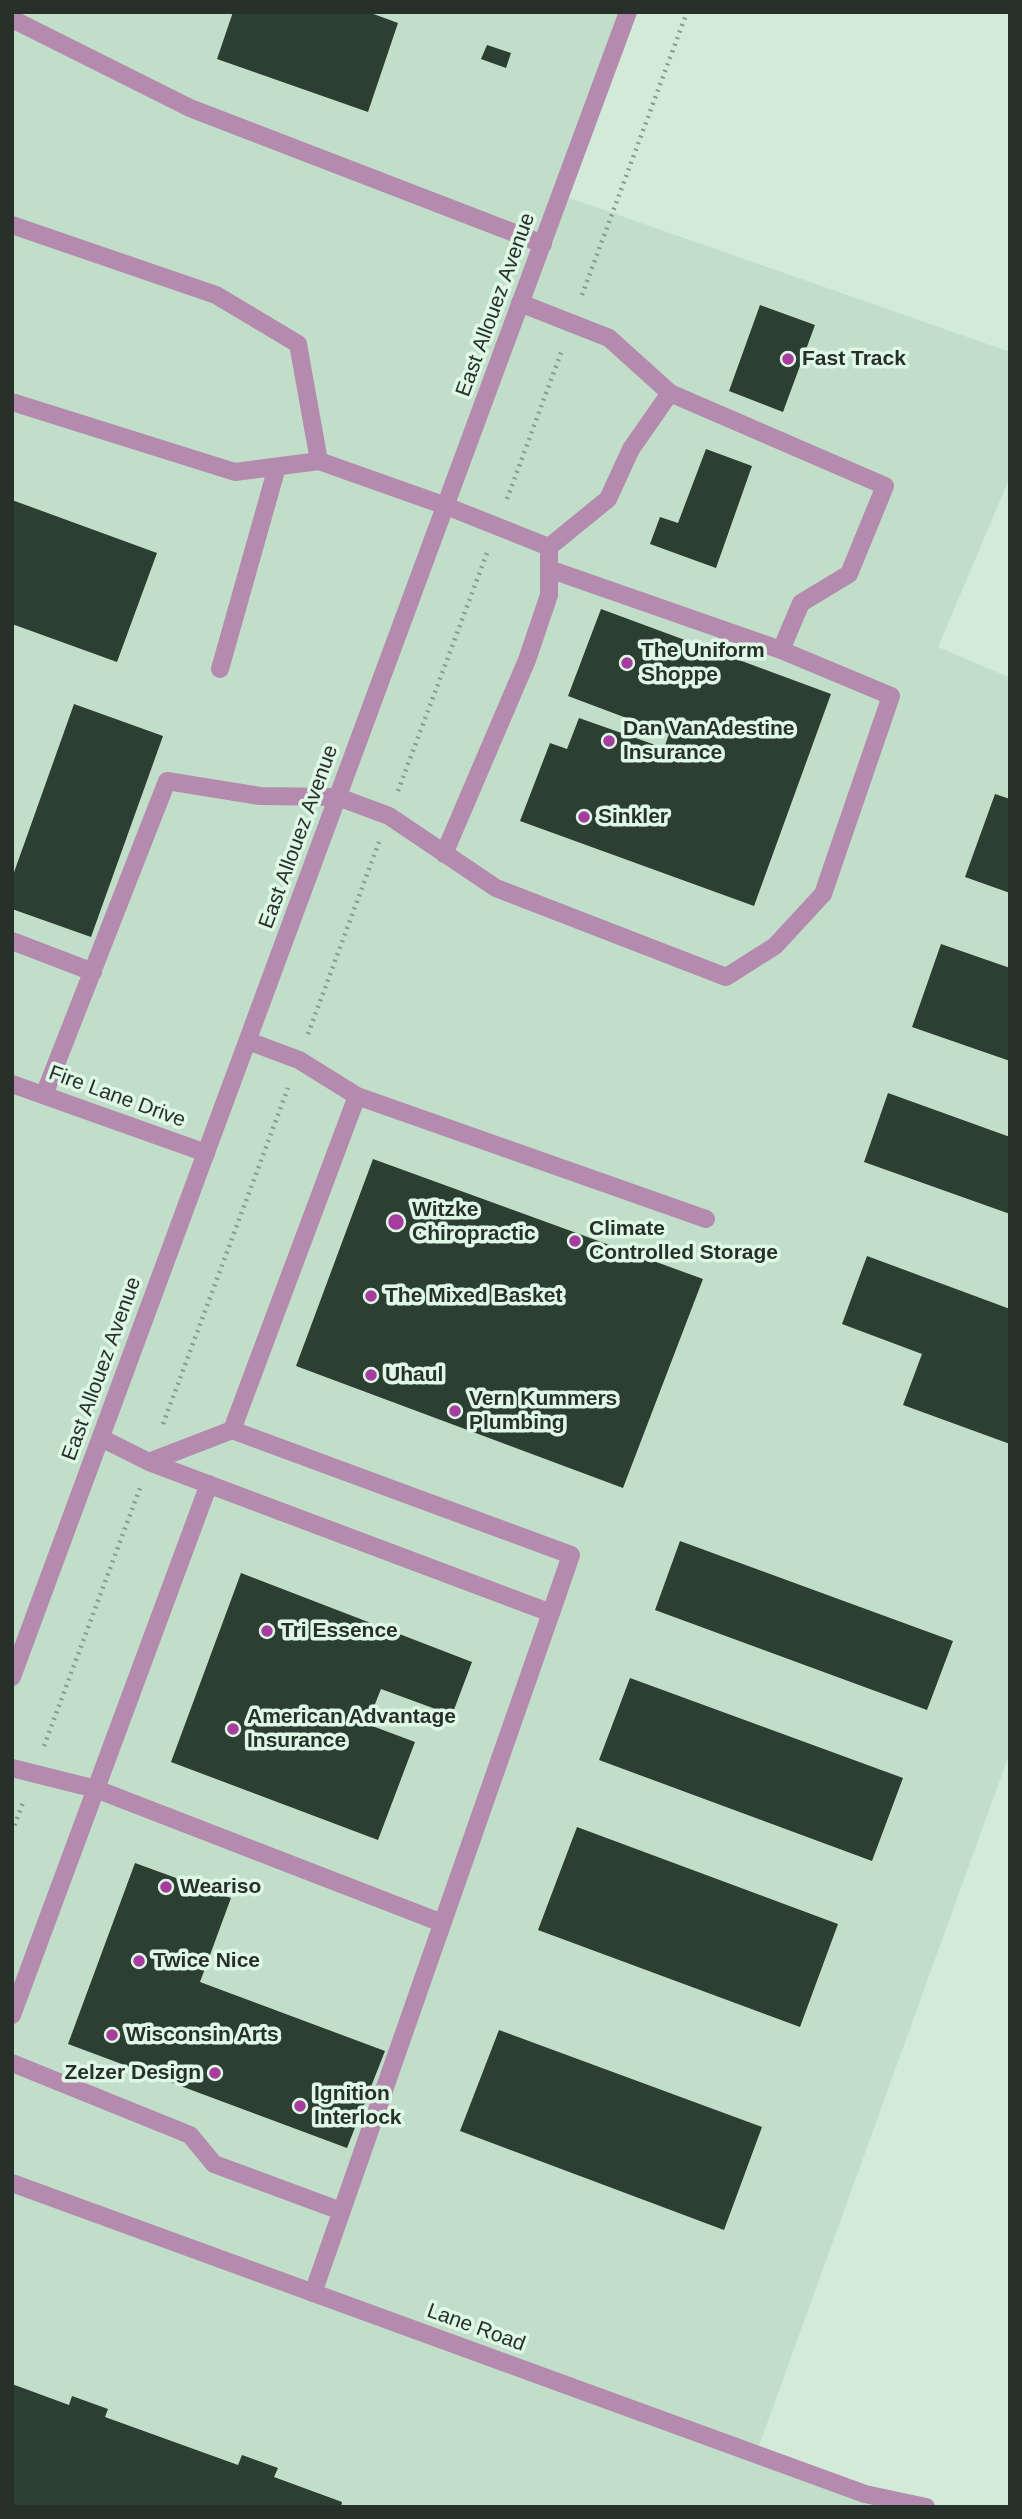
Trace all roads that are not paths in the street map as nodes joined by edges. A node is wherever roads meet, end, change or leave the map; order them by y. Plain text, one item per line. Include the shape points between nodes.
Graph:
1 (628, 12) edge
2 (12, 19) edge
3 (12, 225) edge
4 (543, 244) junction
5 (520, 303) junction
6 (670, 393) junction
7 (12, 401) edge
8 (319, 461) junction
9 (277, 467) junction
10 (446, 506) junction
11 (549, 547) junction
12 (549, 569) junction
13 (781, 650) junction
14 (220, 669) dead end
15 (338, 797) junction
16 (444, 854) junction
17 (12, 941) edge
18 (93, 972) junction
19 (248, 1041) junction
20 (12, 1084) edge
21 (44, 1095) junction
22 (357, 1096) junction
23 (206, 1153) junction
24 (706, 1219) dead end
25 (232, 1430) junction
26 (101, 1438) junction
27 (149, 1462) junction
28 (209, 1484) junction
29 (551, 1613) junction
30 (12, 1677) edge
31 (12, 1768) edge
32 (96, 1789) junction
33 (442, 1923) junction
34 (12, 2015) edge
35 (12, 2063) edge
36 (12, 2183) edge
37 (341, 2211) junction
38 (313, 2293) junction
39 (926, 2507) edge

1 - 4 street, East Allouez Avenue
2 - 4 street via 190,108
3 - 8 street via 216,295 298,344
4 - 5 street, East Allouez Avenue
5 - 6 street via 610,338
5 - 10 street, East Allouez Avenue
6 - 11 street via 631,449 608,499
6 - 13 street via 885,486 849,574 801,603
7 - 9 street via 236,472
8 - 9 street
8 - 10 street
9 - 14 street
10 - 11 street
10 - 15 street, East Allouez Avenue
11 - 12 street
12 - 13 street
12 - 16 street via 549,595 527,660
13 - 16 street via 891,696 823,894 775,946 726,977 496,888
15 - 16 street via 389,816
15 - 18 street via 260,796 167,781
15 - 19 street, East Allouez Avenue
17 - 18 street
18 - 21 street
19 - 22 street via 299,1059
19 - 23 street, East Allouez Avenue
20 - 21 street, Fire Lane Drive
21 - 23 street, Fire Lane Drive
22 - 24 street
22 - 25 street
23 - 26 street, East Allouez Avenue
25 - 27 street
25 - 29 street via 571,1555
26 - 27 street
26 - 30 street, East Allouez Avenue
27 - 28 street
28 - 29 street
28 - 32 street
29 - 33 street
31 - 32 street
32 - 33 street
32 - 34 street
33 - 37 street
35 - 37 street via 190,2135 214,2164
36 - 38 street, Lane Road
37 - 38 street
38 - 39 street, Lane Road via 865,2494

